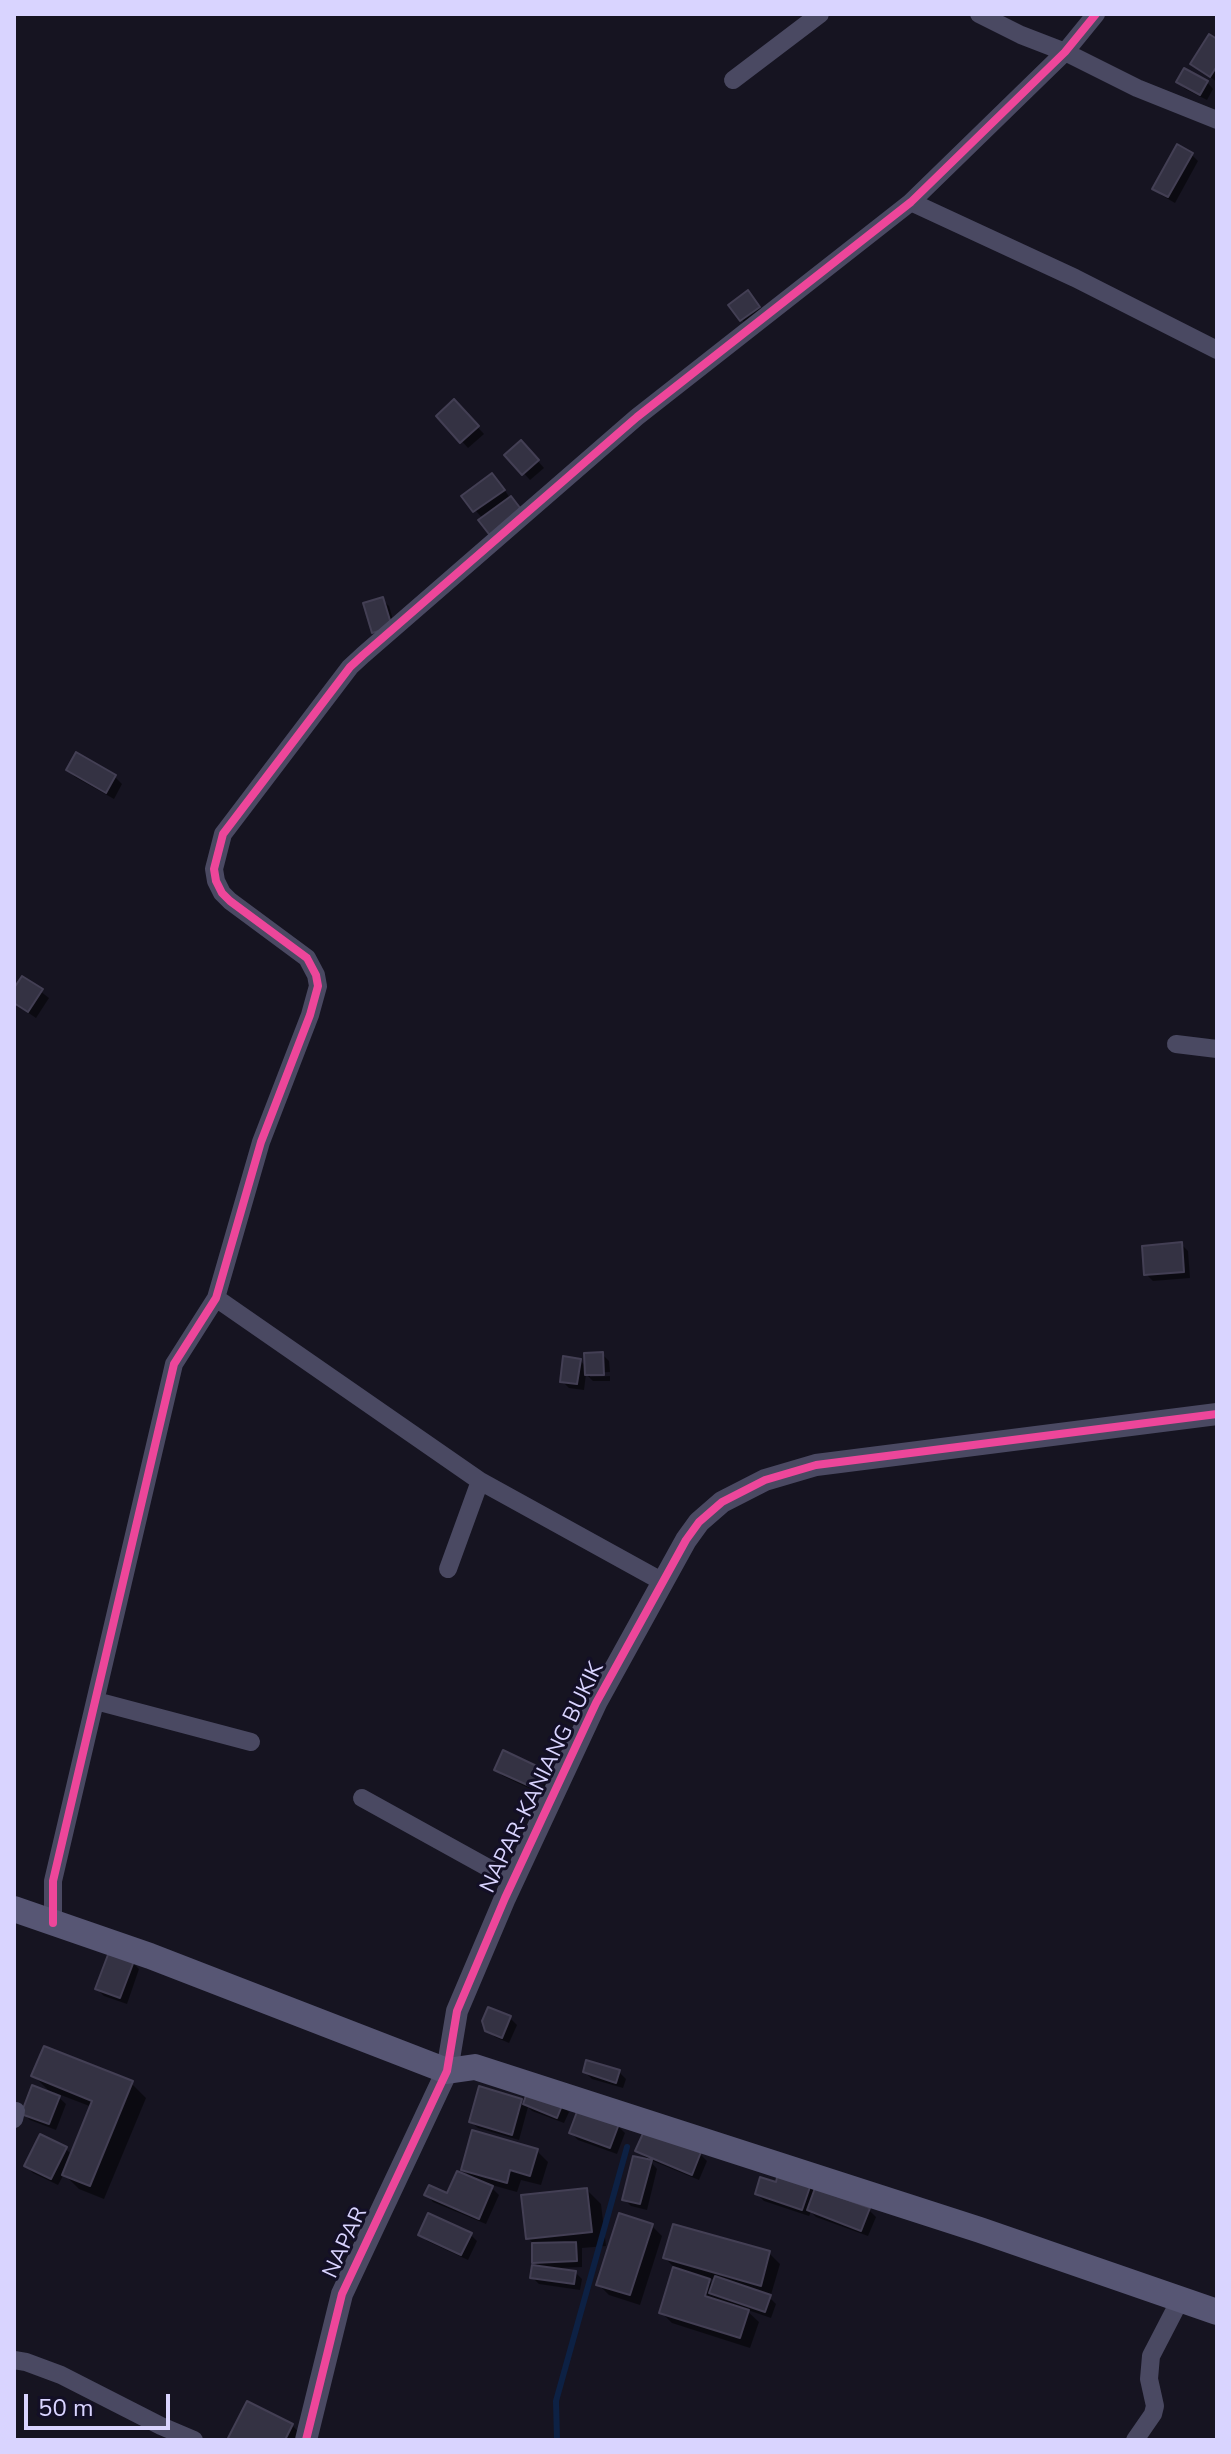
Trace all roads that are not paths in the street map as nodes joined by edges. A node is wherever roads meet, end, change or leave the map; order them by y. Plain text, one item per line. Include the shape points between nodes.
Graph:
1 (820, 14) edge
2 (979, 14) edge
3 (1096, 14) edge
4 (1065, 52) junction
5 (733, 80) dead end
6 (1217, 120) edge
7 (911, 202) junction
8 (1217, 350) edge
9 (1176, 1044) dead end
10 (1217, 1049) edge
11 (216, 1298) junction
12 (1217, 1414) edge
13 (480, 1481) junction
14 (448, 1569) dead end
15 (663, 1582) junction
16 (96, 1701) junction
17 (251, 1742) dead end
18 (362, 1798) dead end
19 (512, 1881) junction
20 (14, 1909) edge
21 (53, 1923) junction
22 (447, 2071) junction
23 (1180, 2300) junction
24 (1217, 2312) edge
25 (14, 2360) edge
26 (194, 2440) edge
27 (306, 2440) edge
28 (1135, 2440) edge

1 - 5 street
2 - 4 street
3 - 4 street
4 - 6 street
4 - 7 street
7 - 8 street
7 - 11 street via 637,417 363,655 223,834 214,869 222,893 307,958 318,986 261,1142
9 - 10 street
11 - 13 street
11 - 16 street via 174,1364
12 - 15 street, NAPAR-KANIANG BUKIK via 861,1458 765,1480 722,1502 699,1522
13 - 14 street
13 - 15 street
15 - 19 street, NAPAR-KANIANG BUKIK via 596,1703
16 - 17 street
16 - 21 street via 53,1881
18 - 19 street
19 - 22 street, NAPAR-KANIANG BUKIK via 457,2011
20 - 21 main road
21 - 22 main road
22 - 23 main road via 475,2067
22 - 27 street, NAPAR via 342,2294
23 - 24 main road
23 - 28 street via 1151,2356 1155,2406
25 - 26 street via 61,2375

